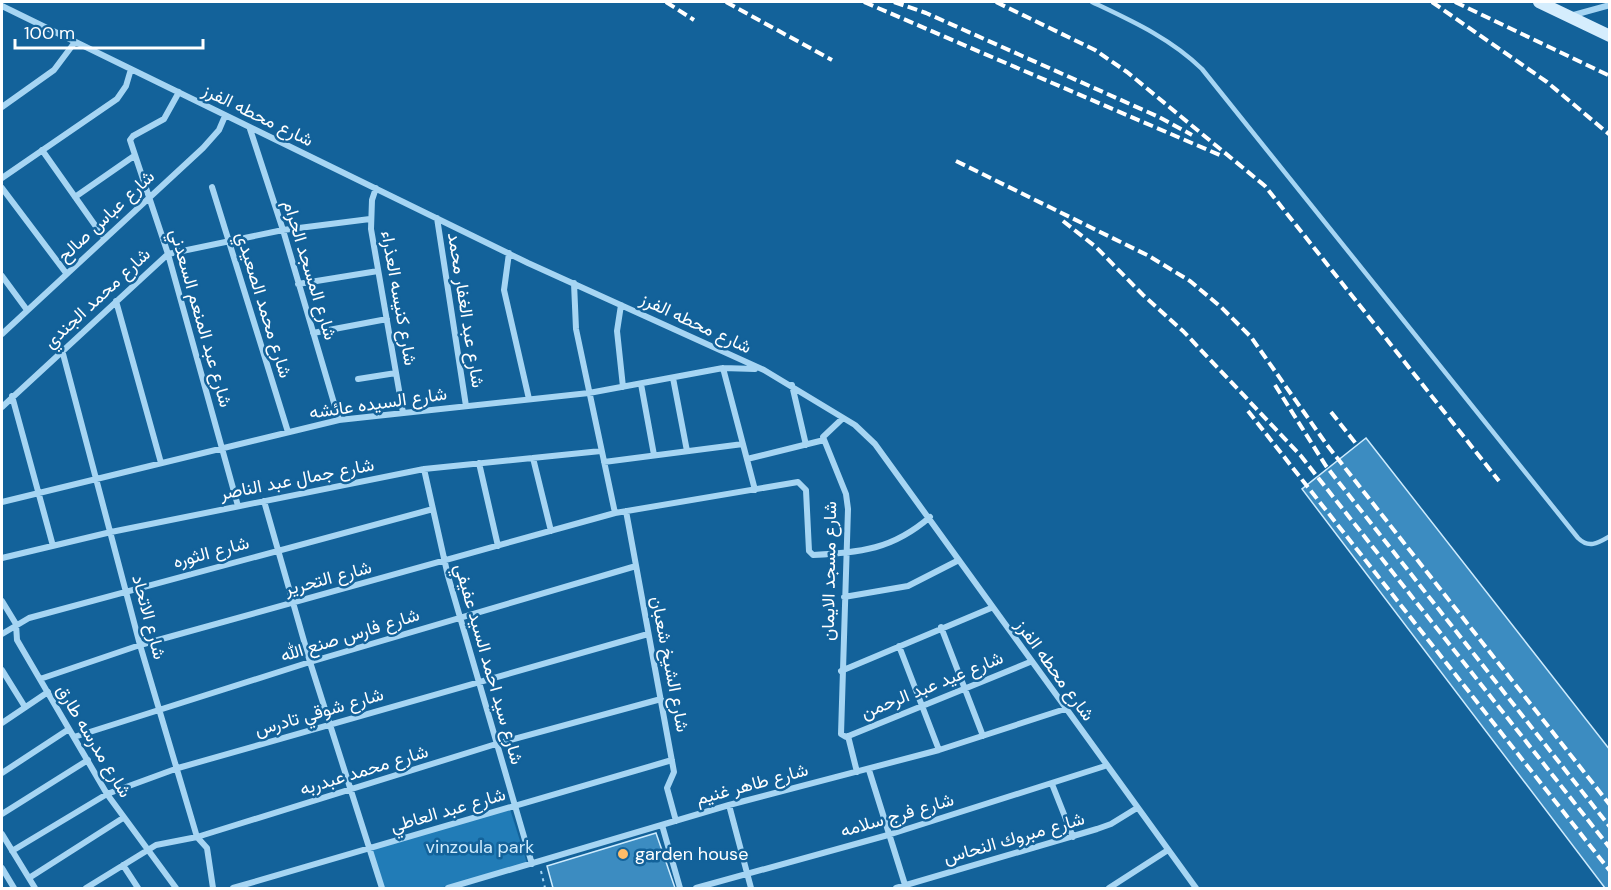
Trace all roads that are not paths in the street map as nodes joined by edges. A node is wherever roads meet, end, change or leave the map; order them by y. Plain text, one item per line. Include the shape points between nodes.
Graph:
1 (1092, 2) edge
2 (1539, 2) edge
3 (1610, 5) edge
4 (2, 6) edge
5 (1569, 16) junction
6 (1610, 36) edge
7 (75, 42) junction
8 (131, 69) junction
9 (179, 92) junction
10 (2, 107) edge
11 (225, 116) junction
12 (250, 129) junction
13 (42, 150) junction
14 (134, 156) junction
15 (2, 178) edge
16 (212, 187) dead end
17 (376, 188) junction
18 (2, 189) edge
19 (75, 197) junction
20 (148, 198) junction
21 (436, 218) junction
22 (370, 219) junction
23 (283, 230) junction
24 (104, 238) junction
25 (228, 241) junction
26 (509, 253) junction
27 (168, 254) junction
28 (378, 271) junction
29 (66, 273) junction
30 (2, 276) edge
31 (574, 283) junction
32 (298, 284) junction
33 (116, 301) junction
34 (621, 305) junction
35 (27, 310) junction
36 (387, 319) junction
37 (313, 333) junction
38 (2, 334) edge
39 (62, 350) junction
40 (723, 368) junction
41 (764, 370) junction
42 (396, 373) junction
43 (674, 378) junction
44 (358, 379) dead end
45 (641, 384) junction
46 (792, 385) junction
47 (623, 387) junction
48 (589, 393) junction
49 (12, 396) junction
50 (529, 399) junction
51 (466, 406) junction
52 (2, 407) edge
53 (403, 413) junction
54 (843, 418) junction
55 (339, 420) junction
56 (288, 432) junction
57 (824, 440) junction
58 (743, 444) junction
59 (806, 444) junction
60 (222, 448) junction
61 (601, 451) junction
62 (687, 451) junction
63 (654, 455) junction
64 (533, 458) junction
65 (747, 459) junction
66 (604, 462) junction
67 (161, 463) junction
68 (479, 463) junction
69 (424, 469) junction
70 (97, 478) junction
71 (755, 490) junction
72 (39, 493) junction
73 (264, 501) junction
74 (2, 502) edge
75 (238, 506) junction
76 (433, 509) junction
77 (626, 511) junction
78 (615, 513) junction
79 (930, 517) junction
80 (551, 531) junction
81 (111, 532) junction
82 (1610, 536) edge
83 (53, 546) junction
84 (498, 546) junction
85 (278, 551) junction
86 (846, 553) junction
87 (2, 558) edge
88 (959, 560) junction
89 (444, 561) junction
90 (636, 566) junction
91 (126, 590) junction
92 (844, 597) junction
93 (2, 601) edge
94 (292, 603) junction
95 (991, 608) junction
96 (460, 618) junction
97 (16, 624) junction
98 (941, 627) junction
99 (2, 634) edge
100 (648, 634) junction
101 (140, 645) junction
102 (899, 646) junction
103 (310, 662) junction
104 (1030, 662) junction
105 (2, 670) edge
106 (841, 671) junction
107 (40, 679) junction
108 (479, 682) junction
109 (966, 689) junction
110 (48, 692) junction
111 (661, 699) junction
112 (924, 705) junction
113 (26, 707) junction
114 (1065, 709) junction
115 (160, 712) junction
116 (2, 723) edge
117 (330, 725) junction
118 (69, 729) junction
119 (847, 736) junction
120 (983, 736) junction
121 (74, 737) junction
122 (496, 744) junction
123 (939, 750) junction
124 (672, 759) junction
125 (87, 760) junction
126 (1105, 766) junction
127 (178, 768) junction
128 (869, 770) junction
129 (857, 772) junction
130 (2, 773) edge
131 (1052, 784) junction
132 (351, 790) junction
133 (107, 794) junction
134 (729, 805) junction
135 (514, 806) junction
136 (1137, 808) junction
137 (2, 814) edge
138 (123, 818) junction
139 (675, 821) junction
140 (662, 825) junction
141 (2, 834) edge
142 (888, 835) junction
143 (197, 837) junction
144 (1073, 837) junction
145 (149, 849) junction
146 (369, 849) junction
147 (1168, 850) junction
148 (12, 851) junction
149 (535, 863) junction
150 (123, 865) junction
151 (2, 868) edge
152 (747, 873) junction
153 (29, 878) junction
154 (90, 887) edge
155 (905, 887) edge
156 (14, 888) edge
157 (35, 888) edge
158 (138, 888) edge
159 (176, 888) edge
160 (213, 888) edge
161 (233, 888) edge
162 (382, 888) edge
163 (448, 888) edge
164 (680, 888) edge
165 (696, 888) edge
166 (752, 888) edge
167 (896, 888) edge
168 (1109, 888) edge
169 (1196, 888) edge

1 - 82 lane via 1161,35 1202,69 1578,538 1593,545
2 - 5 street
3 - 5 street
4 - 7 street, شارع محطه الفرز
5 - 6 street
7 - 8 street, شارع محطه الفرز
7 - 10 street via 54,70
8 - 9 street, شارع محطه الفرز
8 - 13 street via 117,99
9 - 11 street, شارع محطه الفرز
9 - 14 street, شارع عبد المنعم السعدني via 164,119 130,140
11 - 12 street, شارع محطه الفرز
11 - 20 street, شارع عباس صالح via 203,148
12 - 17 street, شارع محطه الفرز
12 - 23 street, شارع المسجد الحرام
13 - 15 street
13 - 19 street
14 - 19 street
14 - 20 street, شارع عبد المنعم السعدني
16 - 25 street, شارع محمد الصعيدي
17 - 21 street, شارع محطه الفرز
17 - 22 street, شارع كنيسه العذراء
18 - 29 street
19 - 24 street
20 - 24 street, شارع عباس صالح
20 - 27 street, شارع عبد المنعم السعدني
21 - 26 street, شارع محطه الفرز
21 - 51 street, شارع عبد الغفار محمد
22 - 23 street, شارع محمد الجندي
22 - 28 street, شارع كنيسه العذراء
23 - 25 street, شارع محمد الجندي
23 - 32 street, شارع المسجد الحرام
24 - 29 street, شارع عباس صالح
25 - 27 street, شارع محمد الجندي
25 - 56 street, شارع محمد الصعيدي
26 - 31 street, شارع محطه الفرز
26 - 50 street via 504,290
27 - 33 street, شارع محمد الجندي
27 - 60 street, شارع عبد المنعم السعدني
28 - 32 street
28 - 36 street, شارع كنيسه العذراء
29 - 35 street, شارع عباس صالح
30 - 35 street
31 - 34 street, شارع محطه الفرز
31 - 48 street via 576,329
32 - 37 street, شارع المسجد الحرام
33 - 39 street, شارع محمد الجندي
33 - 67 street
34 - 41 street, شارع محطه الفرز
34 - 47 street via 617,331
35 - 38 street, شارع عباس صالح
36 - 37 street
36 - 42 street, شارع كنيسه العذراء
37 - 55 street, شارع المسجد الحرام
39 - 49 street, شارع محمد الجندي
39 - 70 street, شارع الاتحاد
40 - 41 street, شارع السيده عائشه
40 - 43 street, شارع السيده عائشه
40 - 58 street
41 - 46 street, شارع محطه الفرز
42 - 44 street
42 - 53 street, شارع كنيسه العذراء
43 - 45 street, شارع السيده عائشه
43 - 62 street
45 - 47 street, شارع السيده عائشه
45 - 63 street
46 - 54 street, شارع محطه الفرز
46 - 59 street
47 - 48 street, شارع السيده عائشه
48 - 50 street, شارع السيده عائشه
48 - 61 street
49 - 52 street, شارع محمد الجندي
49 - 72 street
50 - 51 street, شارع السيده عائشه
51 - 53 street, شارع السيده عائشه
53 - 55 street, شارع السيده عائشه
54 - 57 street via 824,433
54 - 79 street, شارع محطه الفرز via 875,444
55 - 56 street, شارع السيده عائشه
56 - 60 street, شارع السيده عائشه
57 - 59 street
57 - 86 street, شارع مسجد الايمان via 846,494
58 - 62 street
58 - 65 street
59 - 65 street
60 - 67 street, شارع السيده عائشه
60 - 75 street, شارع عبد المنعم السعدني
61 - 64 street, شارع جمال عبد الناصر
61 - 66 street
62 - 63 street
63 - 66 street
64 - 68 street, شارع جمال عبد الناصر
64 - 80 street
65 - 71 street
66 - 78 street
67 - 70 street, شارع السيده عائشه
68 - 69 street, شارع جمال عبد الناصر
68 - 84 street
69 - 73 street, شارع جمال عبد الناصر
69 - 76 street, شارع سيد احمد السيد عفيفي
70 - 72 street, شارع السيده عائشه
70 - 81 street, شارع الاتحاد
71 - 77 street, شارع التحرير
71 - 86 street, شارع التحرير via 798,482 806,490 810,553
72 - 74 street, شارع السيده عائشه
72 - 83 street
73 - 75 street, شارع جمال عبد الناصر
73 - 85 street
75 - 81 street, شارع جمال عبد الناصر
76 - 85 street, شارع الثوره
76 - 89 street, شارع سيد احمد السيد عفيفي
77 - 78 street, شارع التحرير
77 - 90 street, شارع الشيخ شعبان
78 - 80 street, شارع التحرير
79 - 86 street via 887,545
79 - 88 street, شارع محطه الفرز
80 - 84 street, شارع التحرير
81 - 83 street, شارع جمال عبد الناصر
81 - 91 street, شارع الاتحاد
83 - 87 street, شارع جمال عبد الناصر
84 - 89 street, شارع التحرير
85 - 91 street, شارع الثوره
85 - 94 street
86 - 92 street, شارع مسجد الايمان
88 - 92 street via 908,586
88 - 95 street, شارع محطه الفرز
89 - 94 street, شارع التحرير
89 - 96 street, شارع سيد احمد السيد عفيفي
90 - 96 street, شارع فارس صنع الله
90 - 100 street, شارع الشيخ شعبان
91 - 97 street, شارع الثوره
91 - 101 street, شارع الاتحاد
92 - 106 street, شارع مسجد الايمان
93 - 97 street, شارع مدرسه طارق
94 - 101 street, شارع التحرير
94 - 103 street
95 - 98 street
95 - 104 street, شارع محطه الفرز
96 - 103 street, شارع فارس صنع الله
96 - 108 street, شارع سيد احمد السيد عفيفي
97 - 99 street, شارع الثوره
97 - 107 street, شارع مدرسه طارق via 17,640
98 - 102 street
98 - 109 street
100 - 108 street, شارع شوقي تادرس
100 - 111 street, شارع الشيخ شعبان
101 - 107 street, شارع التحرير
101 - 115 street, شارع الاتحاد
102 - 106 street
102 - 112 street
103 - 115 street, شارع فارس صنع الله
103 - 117 street
104 - 109 street, شارع عيد عبد الرحمن
104 - 114 street, شارع محطه الفرز
105 - 113 street
106 - 119 street, شارع مسجد الايمان via 840,732
107 - 110 street, شارع مدرسه طارق
108 - 117 street, شارع شوقي تادرس
108 - 122 street, شارع سيد احمد السيد عفيفي
109 - 112 street, شارع عيد عبد الرحمن
109 - 120 street
110 - 113 street
110 - 118 street, شارع مدرسه طارق
111 - 122 street, شارع محمد عبدربه
111 - 124 street, شارع الشيخ شعبان
112 - 119 street, شارع عيد عبد الرحمن
112 - 123 street
113 - 116 street
114 - 120 street, شارع طاهر غنيم
114 - 126 street, شارع محطه الفرز
115 - 121 street, شارع فارس صنع الله
115 - 127 street, شارع الاتحاد
117 - 127 street, شارع شوقي تادرس
117 - 132 street
118 - 121 street, شارع مدرسه طارق
118 - 130 street
119 - 129 street
120 - 123 street, شارع طاهر غنيم
121 - 125 street, شارع مدرسه طارق
122 - 132 street, شارع محمد عبدربه
122 - 135 street, شارع سيد احمد السيد عفيفي
123 - 128 street, شارع طاهر غنيم
124 - 135 street, شارع عبد العاطي
124 - 139 street, شارع الشيخ شعبان via 674,772 667,788
125 - 133 street, شارع مدرسه طارق
125 - 137 street
126 - 131 street, شارع فرج سلامه
126 - 136 street, شارع محطه الفرز
127 - 133 street, شارع شوقي تادرس
127 - 143 street, شارع الاتحاد
128 - 129 street, شارع طاهر غنيم
128 - 142 street
129 - 134 street, شارع طاهر غنيم
131 - 142 street, شارع فرج سلامه
131 - 144 street
132 - 143 street, شارع محمد عبدربه
132 - 146 street
133 - 138 street, شارع مدرسه طارق
133 - 148 street, شارع شوقي تادرس
134 - 139 street, شارع طاهر غنيم
134 - 152 street
135 - 146 street, شارع عبد العاطي
135 - 149 street, شارع سيد احمد السيد عفيفي
136 - 144 street, شارع مبروك النحاس via 1111,824
136 - 147 street, شارع محطه الفرز
138 - 145 street, شارع مدرسه طارق
138 - 153 street
139 - 140 street, شارع طاهر غنيم
140 - 149 street, شارع طاهر غنيم
140 - 164 street
141 - 148 street
142 - 152 street, شارع فرج سلامه
142 - 155 street
143 - 145 street, شارع محمد عبدربه via 164,841
143 - 160 street, شارع الاتحاد via 207,848
144 - 155 street, شارع مبروك النحاس
145 - 150 street, شارع محمد عبدربه
145 - 159 street, شارع مدرسه طارق
146 - 161 street, شارع عبد العاطي
146 - 162 street
147 - 168 street
147 - 169 street, شارع محطه الفرز
148 - 153 street
149 - 163 street, شارع طاهر غنيم
150 - 154 street, شارع محمد عبدربه
150 - 158 street
151 - 156 street
152 - 165 street, شارع فرج سلامه
152 - 166 street
153 - 157 street
155 - 167 street, شارع مبروك النحاس

